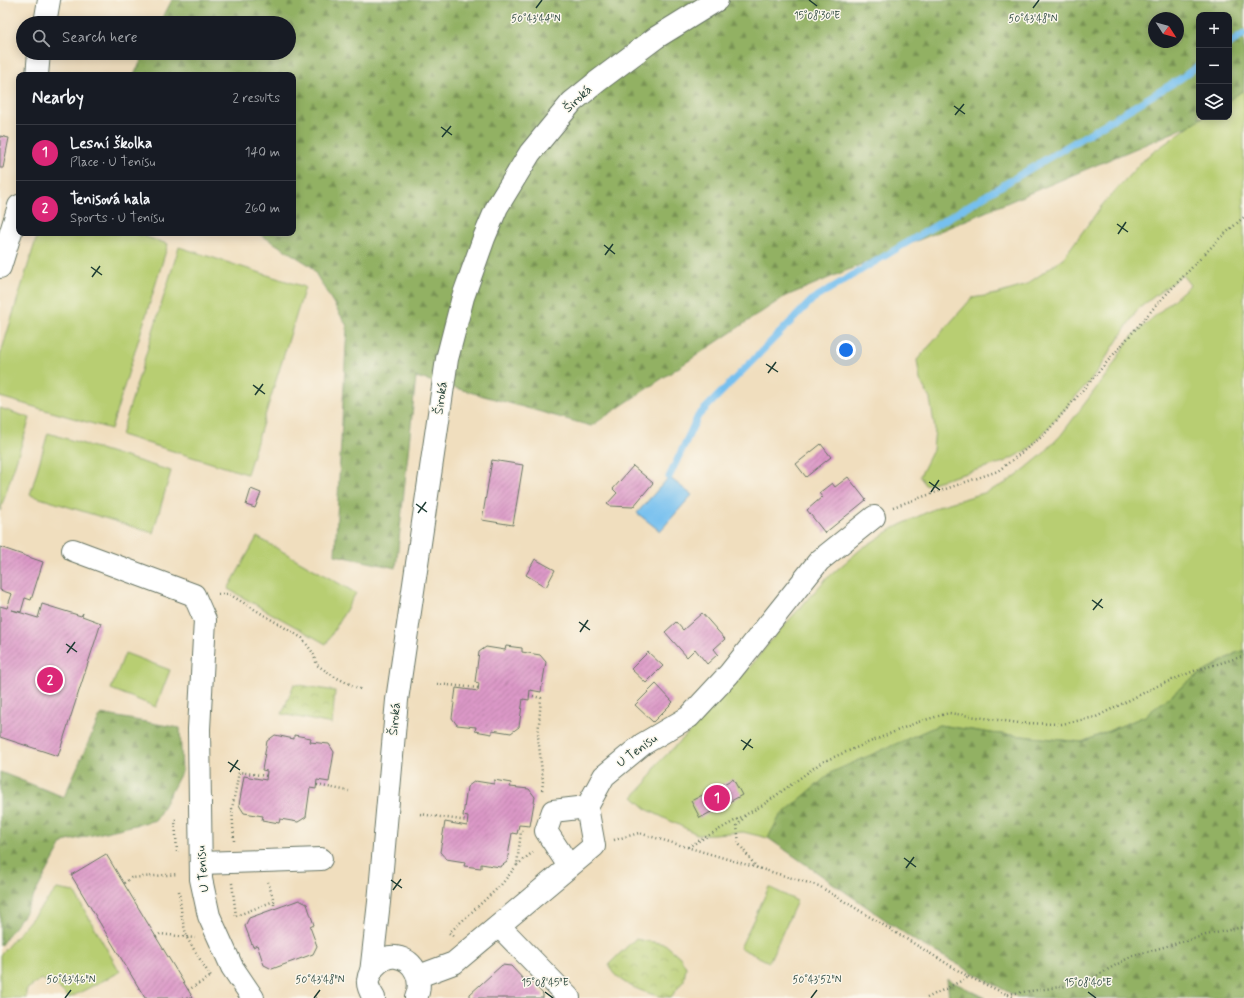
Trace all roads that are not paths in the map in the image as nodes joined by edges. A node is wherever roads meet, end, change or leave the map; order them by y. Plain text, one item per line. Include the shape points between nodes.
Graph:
1 (49, 0) edge
2 (717, 0) edge
3 (46, 16) edge
4 (38, 60) edge
5 (36, 72) edge
6 (16, 216) edge
7 (0, 267) edge
8 (874, 517) road end
9 (73, 550) dead end
10 (587, 807) junction
11 (321, 859) dead end
12 (201, 863) junction
13 (570, 866) junction
14 (379, 902) junction
15 (499, 926) junction
16 (396, 957) junction
17 (419, 976) junction
18 (367, 990) edge
19 (253, 998) edge
20 (416, 998) edge
21 (569, 998) edge

1 - 3 street
2 - 14 street, Široká via 657,37 572,102 523,165 497,207 484,238 463,297 447,359 397,700
4 - 5 street
6 - 7 street
8 - 10 street, U Tenisu via 819,561 729,674 689,716 643,744 604,776
9 - 12 street, U Tenisu via 194,595 205,620 199,729
10 - 13 street via 594,846
10 - 13 street via 552,811 546,831
11 - 12 street
12 - 19 street, U Tenisu via 209,916 232,967
13 - 15 street
14 - 16 street, Široká
14 - 18 street, Široká
15 - 17 street via 454,963
15 - 21 street
16 - 17 street via 403,960
16 - 18 street, Široká via 381,960
17 - 20 street via 420,987

